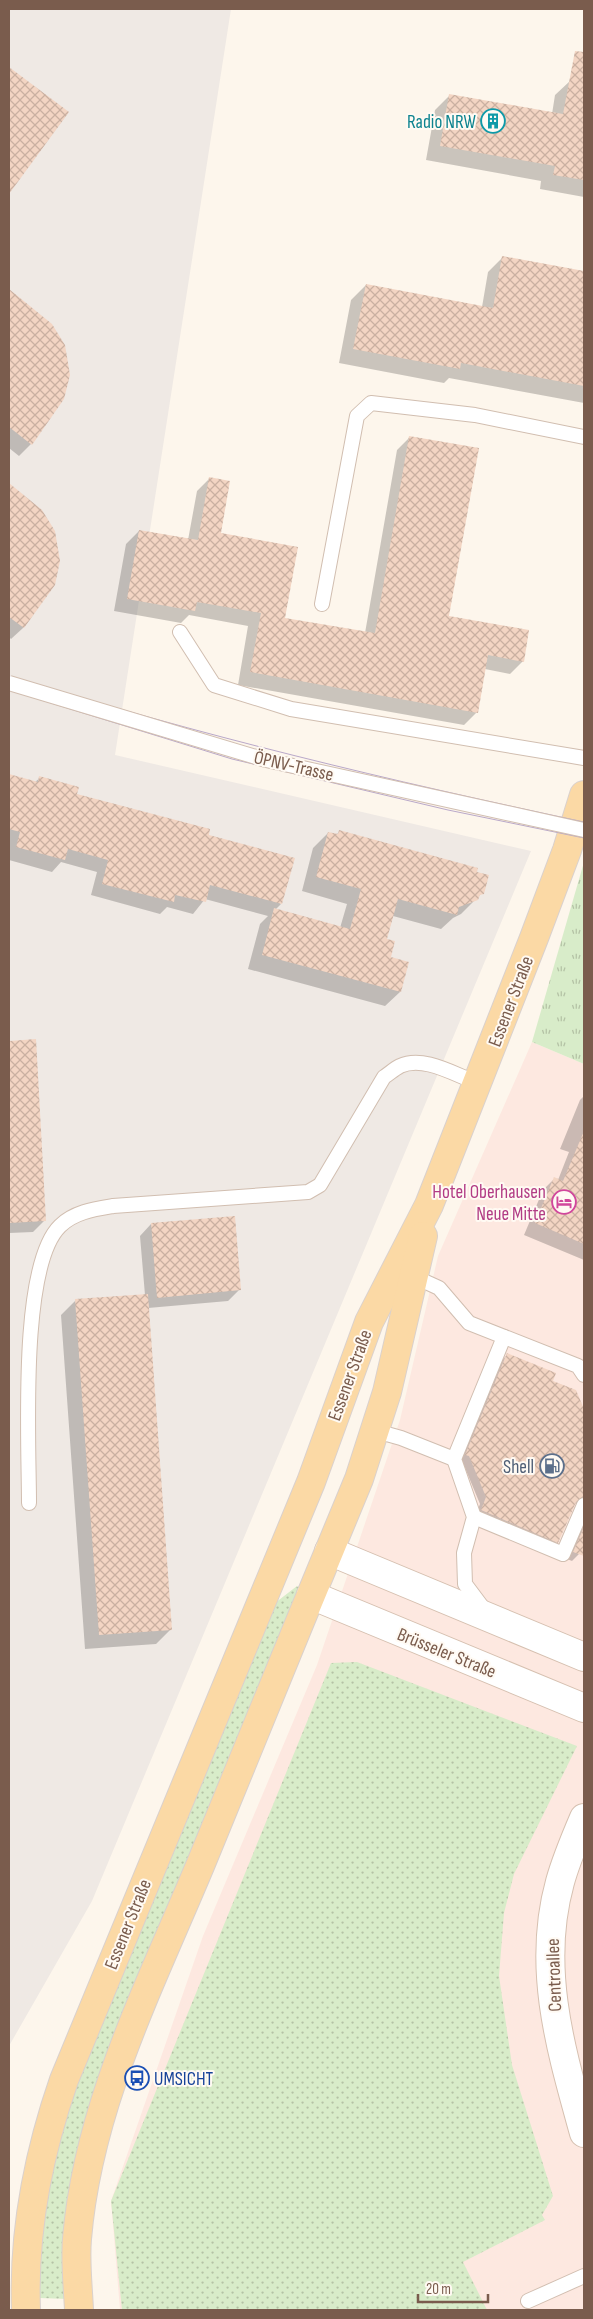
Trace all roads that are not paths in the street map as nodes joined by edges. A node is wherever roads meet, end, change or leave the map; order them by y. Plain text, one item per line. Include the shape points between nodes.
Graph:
1 (584, 436) edge
2 (322, 604) dead end
3 (180, 632) dead end
4 (9, 683) edge
5 (584, 758) edge
6 (584, 795) edge
7 (584, 830) edge
8 (478, 1083) junction
9 (430, 1205) junction
10 (415, 1277) junction
11 (504, 1337) junction
12 (584, 1376) edge
13 (376, 1430) junction
14 (454, 1459) junction
15 (29, 1502) dead end
16 (584, 1505) edge
17 (474, 1518) junction
18 (282, 1551) junction
19 (329, 1551) junction
20 (311, 1595) junction
21 (493, 1620) junction
22 (584, 1658) edge
23 (584, 1708) edge
24 (584, 1818) edge
25 (584, 2133) edge
26 (584, 2276) edge
27 (528, 2301) dead end
28 (26, 2310) edge
29 (79, 2310) edge

1 - 2 lane via 475,415 371,403 357,416
3 - 5 lane via 214,685 292,709
4 - 7 lane, ÖPNV-Trasse, bridge via 266,760
6 - 8 main road, Essener Straße via 567,850
8 - 9 main road, Essener Straße
8 - 15 lane via 426,1064 400,1066 384,1078 320,1185 308,1192 113,1206 89,1210 60,1226 44,1257 33,1296
9 - 10 main road, Essener Straße
9 - 18 main road, Essener Straße via 369,1322
10 - 11 lane via 439,1288 469,1323
10 - 13 main road, Essener Straße
11 - 12 lane via 578,1366
11 - 14 lane
13 - 14 lane
13 - 19 main road, Essener Straße
14 - 17 lane
16 - 17 lane via 563,1554
17 - 21 lane via 464,1553 465,1584
18 - 19 main road
18 - 20 main road
18 - 28 main road, Essener Straße via 54,2110 30,2215 25,2268
19 - 20 main road, Essener Straße
19 - 21 street
20 - 23 street, Brüsseler Straße
20 - 29 main road, Essener Straße via 143,1998 108,2090 82,2192 76,2242
21 - 22 street
24 - 25 street, Centroallee via 559,1883 550,1933 549,1966 551,2001
26 - 27 lane

